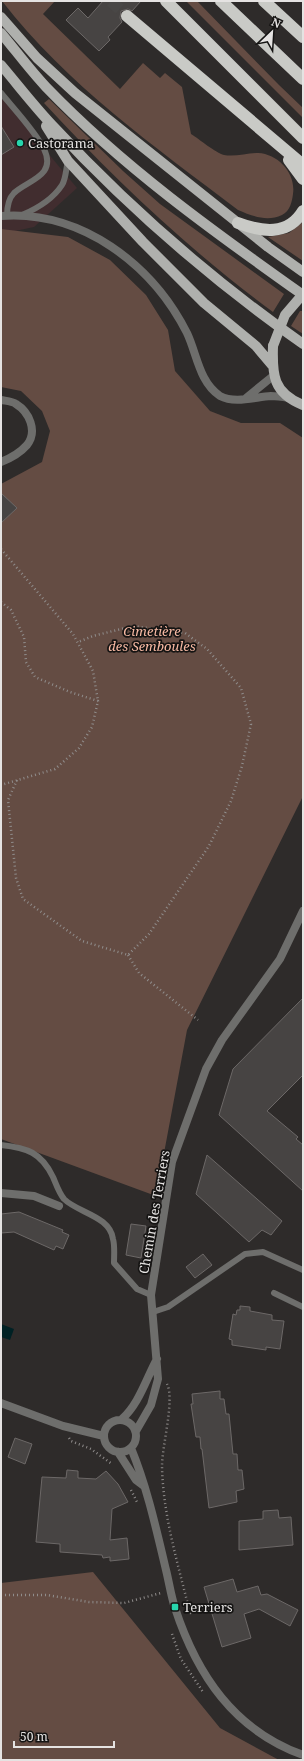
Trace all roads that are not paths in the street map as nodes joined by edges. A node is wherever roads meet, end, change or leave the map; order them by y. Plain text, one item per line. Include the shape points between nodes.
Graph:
1 (166, 1) edge
2 (221, 1) edge
3 (264, 1) edge
4 (127, 16) tunnel mouth
5 (1, 17) edge
6 (1, 33) edge
7 (303, 37) edge
8 (1, 65) edge
9 (303, 79) edge
10 (1, 92) edge
11 (26, 94) junction
12 (252, 122) junction
13 (303, 138) edge
14 (68, 161) junction
15 (303, 165) edge
16 (303, 179) edge
17 (303, 211) edge
18 (4, 216) edge
19 (21, 216) junction
20 (238, 223) junction
21 (303, 272) edge
22 (303, 294) edge
23 (303, 344) edge
24 (272, 365) junction
25 (273, 376) junction
26 (245, 398) junction
27 (289, 398) junction
28 (1, 400) edge
29 (303, 405) edge
30 (1, 462) edge
31 (303, 911) edge
32 (1, 1145) edge
33 (1, 1193) edge
34 (59, 1206) dead end
35 (303, 1270) edge
36 (274, 1293) dead end
37 (151, 1295) junction
38 (303, 1307) edge
39 (153, 1312) junction
40 (157, 1358) junction
41 (1, 1403) edge
42 (122, 1419) junction
43 (136, 1431) junction
44 (104, 1436) junction
45 (131, 1448) junction
46 (118, 1452) junction
47 (144, 1486) junction
48 (298, 1756) edge

1 - 13 highway
2 - 9 highway
3 - 7 highway
4 - 12 highway
5 - 20 main road via 37,58 66,85
6 - 22 main road via 46,87 147,178 227,240
8 - 11 main road
10 - 18 lane via 44,149 47,162 43,174 13,193
11 - 14 main road
11 - 23 main road via 50,124 153,226 219,282
12 - 15 highway
12 - 16 highway
14 - 19 lane via 63,185 45,202
14 - 24 main road via 143,242 204,303 256,346
17 - 20 highway via 294,222 276,230 256,230
18 - 19 street
19 - 26 street via 76,228 112,246 134,262 162,291 187,333 203,376 211,388 222,396 235,400
20 - 21 main road
22 - 24 main road, bridge via 285,315 273,346
24 - 25 main road
25 - 26 street
25 - 27 main road via 281,391
26 - 27 street
27 - 29 main road
28 - 30 street via 15,403 27,413 32,430 28,443 18,454
31 - 37 street, Chemin des Terriers via 280,959 222,1040 206,1069 172,1162
32 - 37 lane via 22,1148 38,1156 48,1167 64,1198 103,1222 110,1230 113,1238 114,1263 137,1289
33 - 34 street via 34,1196
35 - 39 lane via 263,1252 245,1254 168,1306
36 - 38 lane
37 - 39 street, Chemin des Terriers
39 - 40 street, Chemin des Terriers
40 - 42 street, Chemin des Terriers via 138,1399
40 - 43 street, Chemin des Terriers via 158,1379 151,1405
41 - 44 street via 63,1426
42 - 43 street via 133,1425
42 - 44 street via 109,1423
43 - 45 street via 136,1440
44 - 46 street via 107,1445
45 - 46 street
45 - 47 street
46 - 47 street via 136,1480
47 - 48 street via 178,1617 198,1662 231,1710 251,1728

